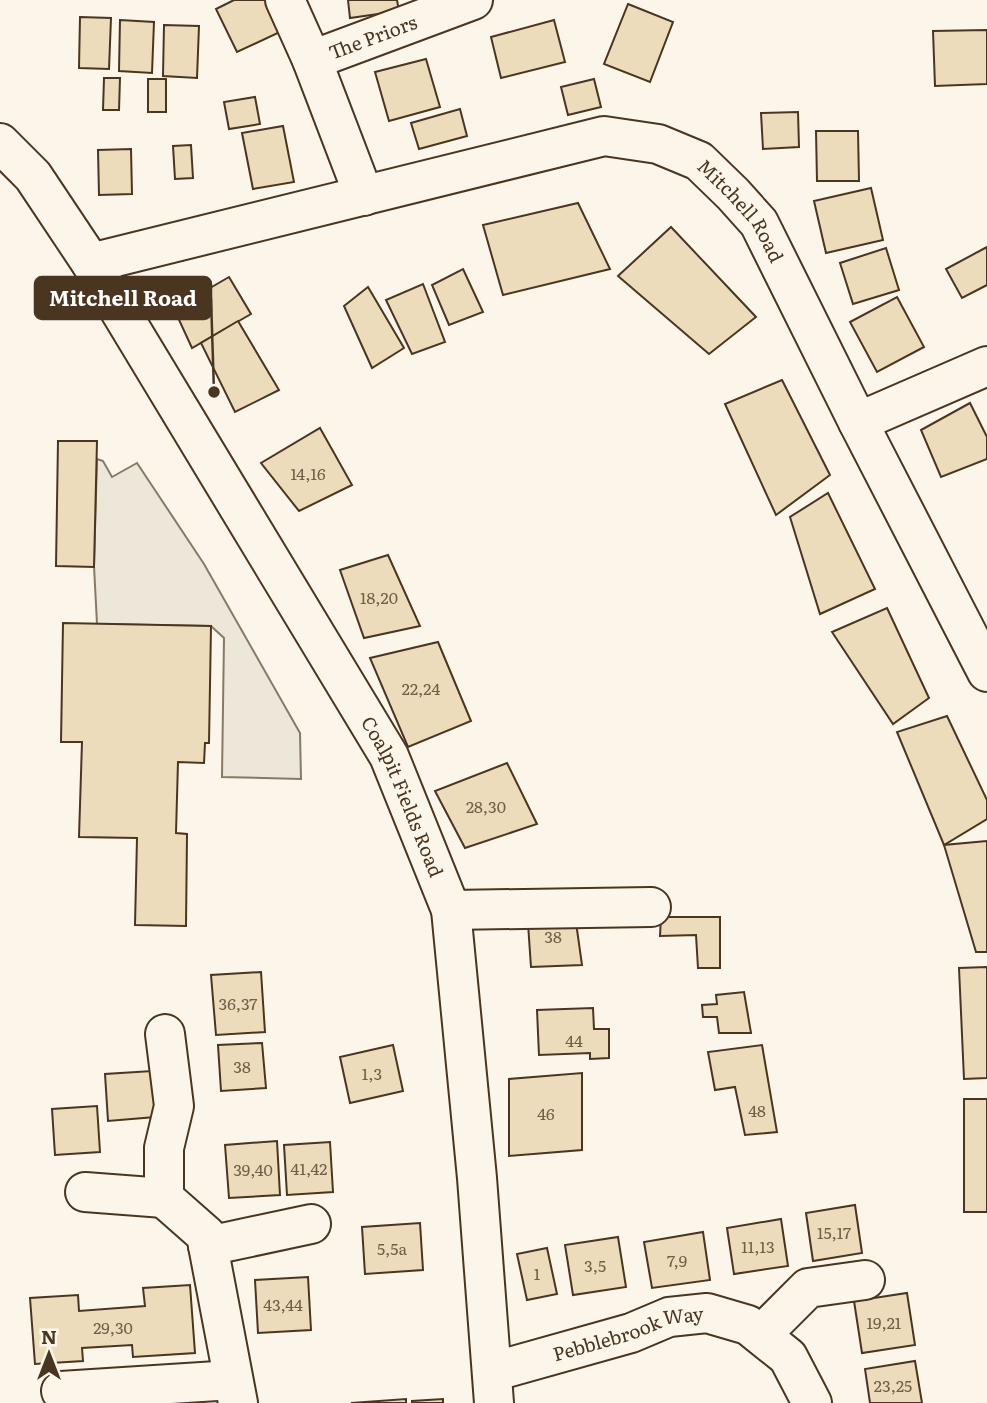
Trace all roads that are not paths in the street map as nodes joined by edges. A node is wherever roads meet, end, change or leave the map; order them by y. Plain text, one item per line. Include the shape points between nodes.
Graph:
1 (285, 0) edge
2 (473, 0) edge
3 (312, 60) junction
4 (11, 154) edge
5 (364, 196) junction
6 (91, 263) junction
7 (987, 366) edge
8 (858, 422) junction
9 (985, 665) edge
10 (651, 907) dead end
11 (451, 910) junction
12 (165, 1034) dead end
13 (85, 1192) dead end
14 (164, 1198) junction
15 (311, 1224) dead end
16 (208, 1246) junction
17 (864, 1280) dead end
18 (761, 1335) junction
19 (493, 1387) edge
20 (61, 1391) dead end
21 (235, 1392) edge
22 (812, 1403) edge

1 - 3 street, The Priors
2 - 3 street, The Priors
3 - 5 street, The Priors
4 - 6 street, Coalpit Fields Road via 33,176
5 - 6 street, Mitchell Road
5 - 8 street, Mitchell Road via 604,136 657,144 699,162 759,223
6 - 11 street, Coalpit Fields Road via 389,756
7 - 8 street
8 - 9 street, Mitchell Road
10 - 11 street
11 - 19 street, Coalpit Fields Road
12 - 14 street via 174,1106 164,1148
13 - 14 street
14 - 16 street via 206,1235
15 - 16 street
16 - 21 street
17 - 18 street via 808,1288
18 - 19 street, Pebblebrook Way via 748,1325 707,1313 669,1317
18 - 22 street, Pebblebrook Way via 788,1357
20 - 21 street

